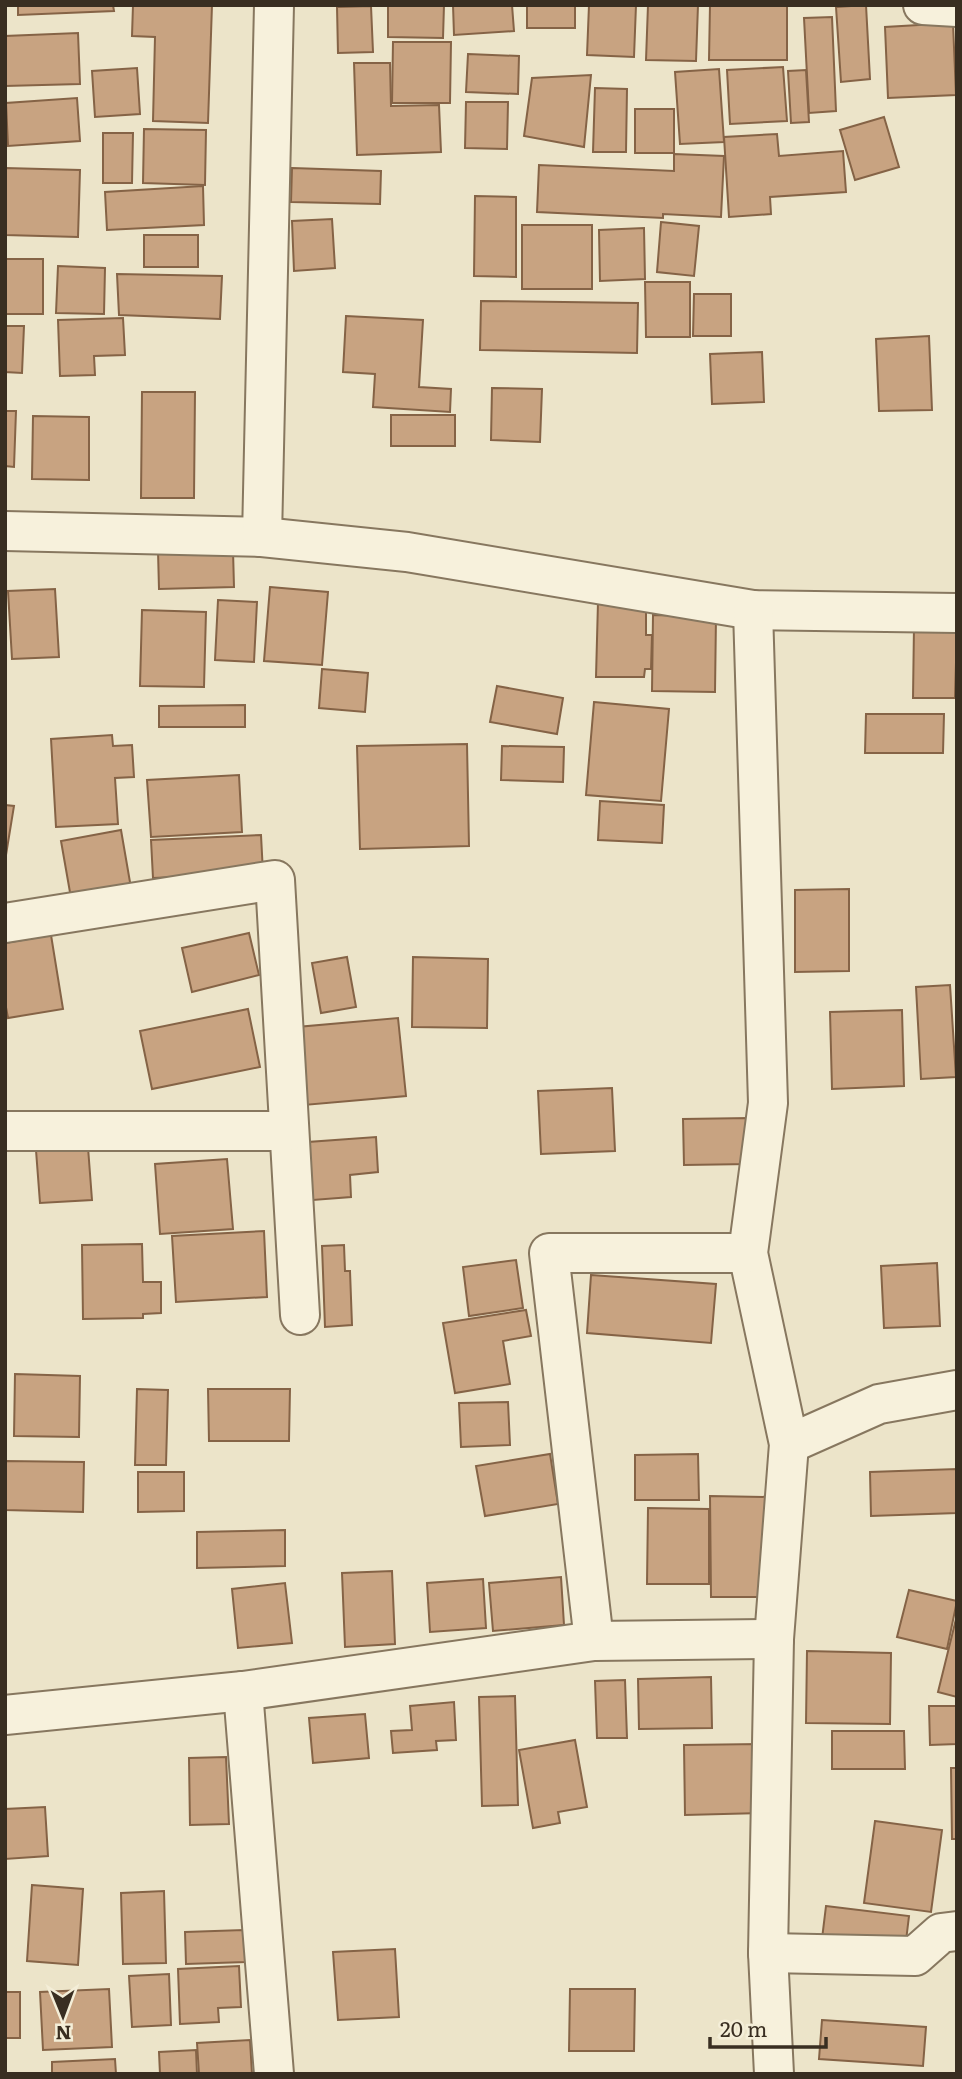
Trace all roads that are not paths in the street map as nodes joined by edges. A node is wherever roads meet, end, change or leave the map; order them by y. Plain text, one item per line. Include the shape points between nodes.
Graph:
1 (274, 5) edge
2 (923, 5) edge
3 (957, 6) edge
4 (5, 531) edge
5 (262, 537) junction
6 (753, 610) junction
7 (957, 613) edge
8 (5, 923) edge
9 (5, 1131) edge
10 (289, 1131) junction
11 (748, 1253) junction
12 (300, 1315) dead end
13 (957, 1390) edge
14 (789, 1444) junction
15 (774, 1639) junction
16 (594, 1641) junction
17 (243, 1691) junction
18 (5, 1715) edge
19 (957, 1931) edge
20 (768, 1953) junction
21 (274, 2074) edge
22 (774, 2074) edge

1 - 5 street
2 - 3 street
4 - 5 street
5 - 6 street via 407,552
6 - 7 street
6 - 11 street via 768,1103
8 - 10 street via 275,880
9 - 10 street
10 - 12 street
11 - 14 street
11 - 16 street via 549,1253
13 - 14 street via 879,1404
14 - 15 street
15 - 16 street
15 - 20 street
16 - 17 street
17 - 18 street
17 - 21 street
19 - 20 street via 941,1933 915,1956
20 - 22 street

